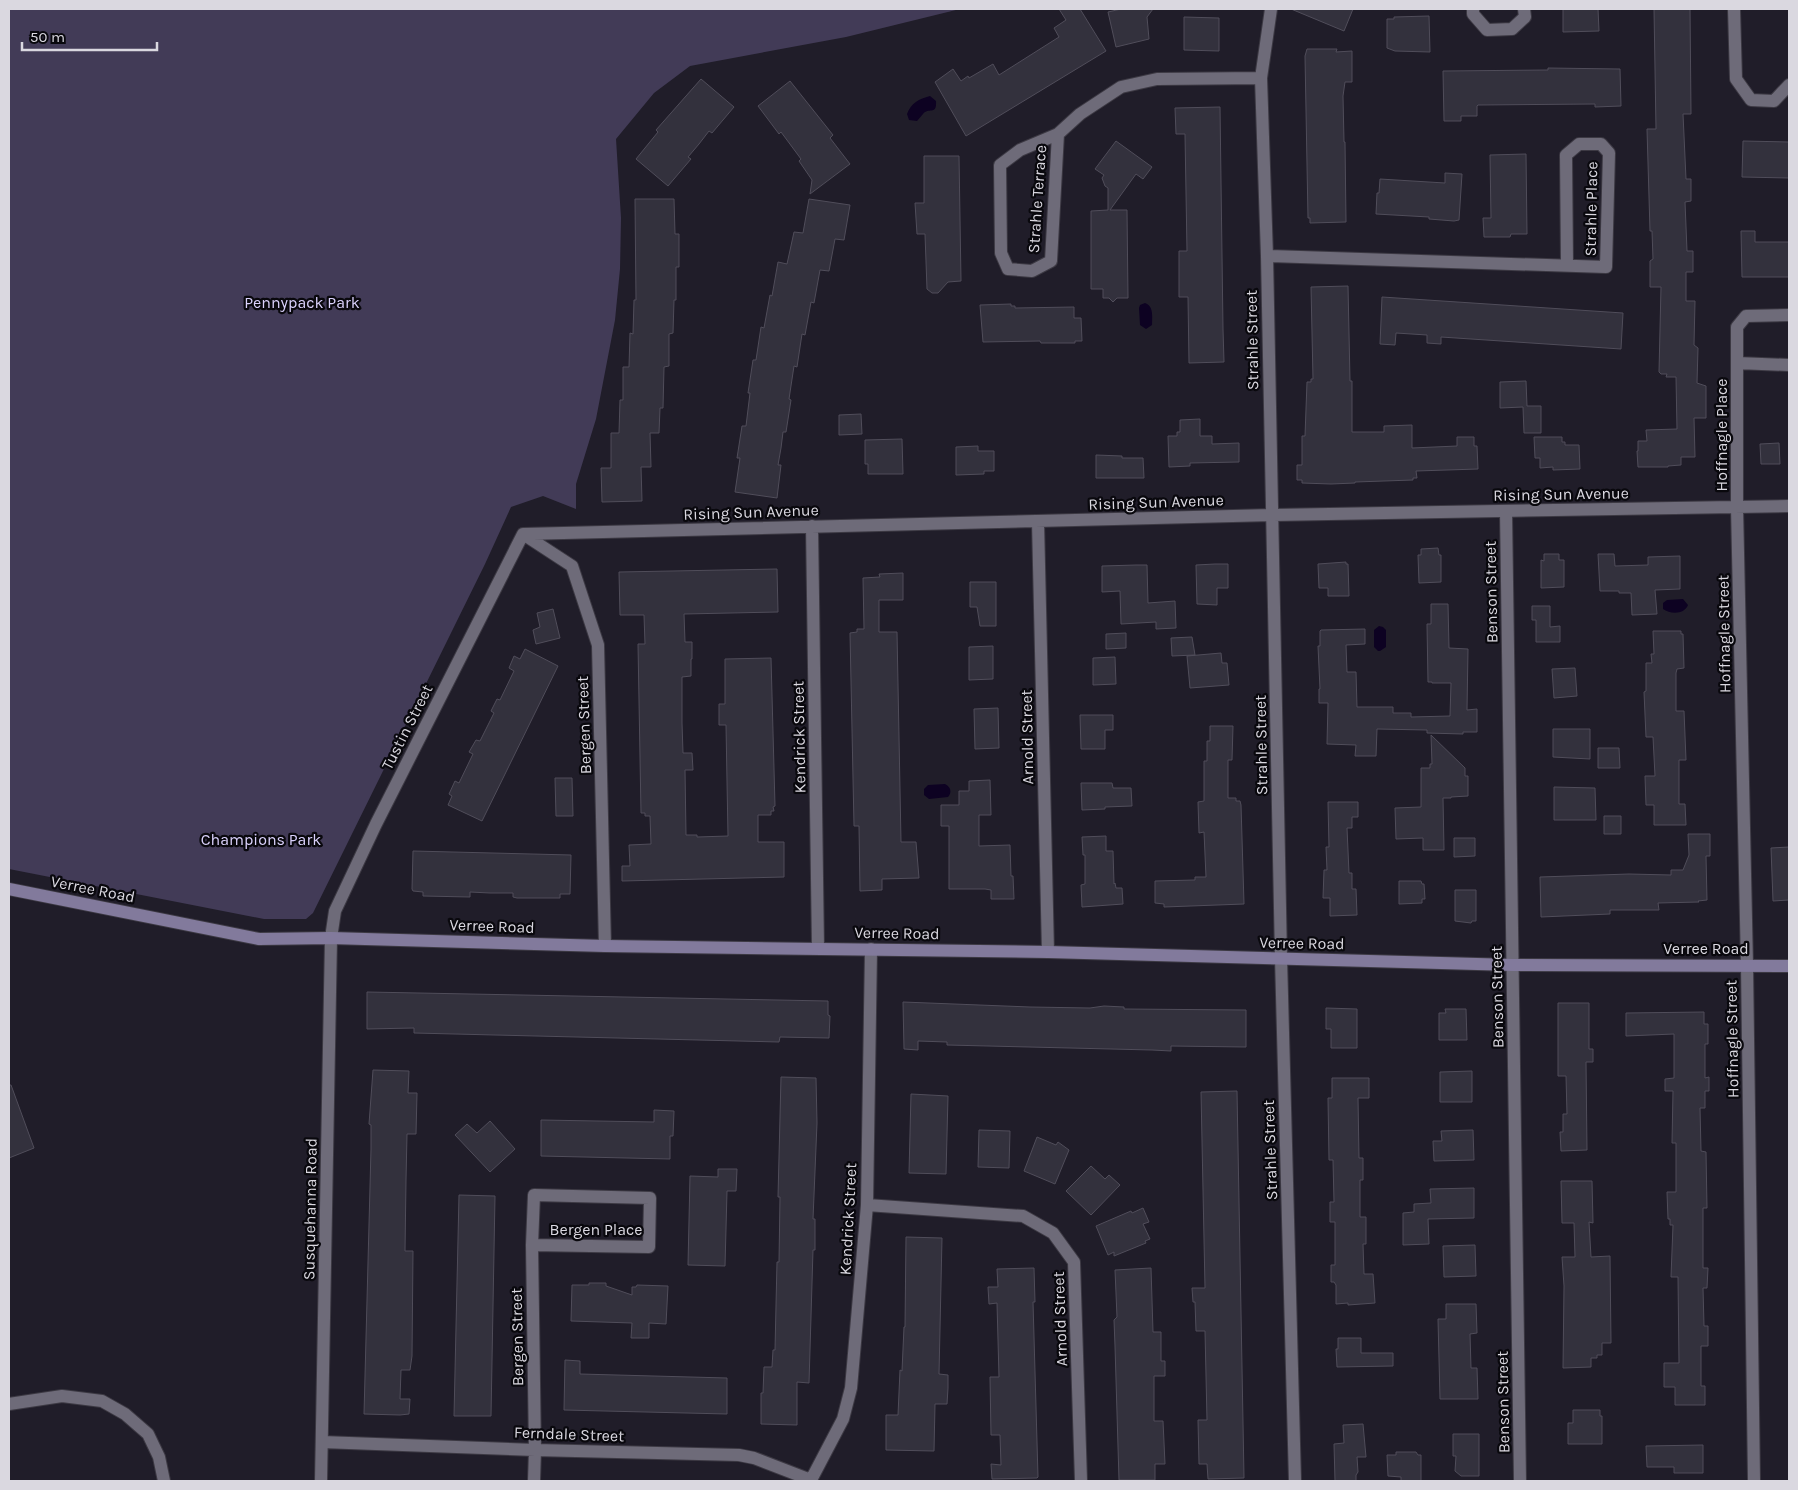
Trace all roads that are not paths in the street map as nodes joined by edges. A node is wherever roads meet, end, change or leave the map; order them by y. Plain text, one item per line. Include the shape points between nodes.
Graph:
1 (1270, 9) edge
2 (1473, 9) edge
3 (1524, 9) edge
4 (1734, 9) edge
5 (1260, 78) junction
6 (1789, 85) edge
7 (1058, 134) junction
8 (1267, 256) junction
9 (1567, 265) junction
10 (1789, 315) edge
11 (1737, 363) junction
12 (1789, 365) edge
13 (1789, 506) edge
14 (1737, 507) junction
15 (1506, 512) junction
16 (1273, 515) junction
17 (1038, 522) junction
18 (812, 526) junction
19 (523, 534) junction
20 (9, 889) edge
21 (330, 938) junction
22 (605, 946) junction
23 (818, 948) junction
24 (871, 949) junction
25 (1048, 952) junction
26 (1281, 958) junction
27 (1513, 964) junction
28 (1747, 964) junction
29 (1789, 966) edge
30 (536, 1195) joint
31 (867, 1205) junction
32 (532, 1245) junction
33 (9, 1404) edge
34 (322, 1442) junction
35 (535, 1450) junction
36 (164, 1481) edge
37 (321, 1481) edge
38 (534, 1481) edge
39 (812, 1481) edge
40 (1081, 1481) edge
41 (1295, 1481) edge
42 (1520, 1481) edge
43 (1754, 1481) edge

1 - 5 street, Strahle Street
2 - 3 street via 1473,14 1486,30 1512,29 1524,17
4 - 6 street via 1736,79 1751,100 1774,101
5 - 7 street, Strahle Terrace via 1157,79 1121,87 1080,114
5 - 8 street, Strahle Street
7 - 7 street, Strahle Terrace via 1051,261 1032,271 1008,269 1000,253 1000,165 1020,150
8 - 9 street, Strahle Place
8 - 16 street, Strahle Street
9 - 9 street, Strahle Place via 1566,155 1579,144 1601,144 1609,153 1606,267
10 - 11 street, Hoffnagle Place via 1746,316 1737,327
11 - 12 street, Hoffnagle Place
11 - 14 street, Hoffnagle Place
13 - 14 street, Rising Sun Avenue
14 - 15 street, Rising Sun Avenue
14 - 28 street, Hoffnagle Street
15 - 16 street, Rising Sun Avenue
15 - 27 street, Benson Street
16 - 17 street, Rising Sun Avenue
16 - 26 street, Strahle Street
17 - 18 street, Rising Sun Avenue
17 - 25 street, Arnold Street
18 - 19 street, Rising Sun Avenue
18 - 23 street, Kendrick Street
19 - 21 street, Tustin Street via 376,824 335,910
19 - 22 street, Bergen Street via 572,566 598,645
20 - 21 main road, Verree Road via 259,939
21 - 22 main road, Verree Road
21 - 34 street, Susquehanna Road
22 - 23 main road, Verree Road
23 - 24 main road, Verree Road
24 - 25 main road, Verree Road
24 - 31 street, Kendrick Street
25 - 26 main road, Verree Road
26 - 27 main road, Verree Road
26 - 41 street, Strahle Street
27 - 28 main road, Verree Road
27 - 42 street, Benson Street
28 - 29 main road, Verree Road
28 - 43 street, Hoffnagle Street
30 - 32 street, Bergen Street
30 - 32 street, Bergen Place via 650,1198 649,1247
31 - 39 street, Kendrick Street via 851,1388 843,1419
31 - 40 street, Arnold Street via 1023,1216 1053,1233 1074,1262
32 - 35 street, Bergen Street
33 - 36 street via 62,1396 102,1401 125,1414 148,1434 159,1457
34 - 35 street, Ferndale Street
34 - 37 street, Susquehanna Road
35 - 38 street, Bergen Street
35 - 39 street, Ferndale Street via 739,1455

